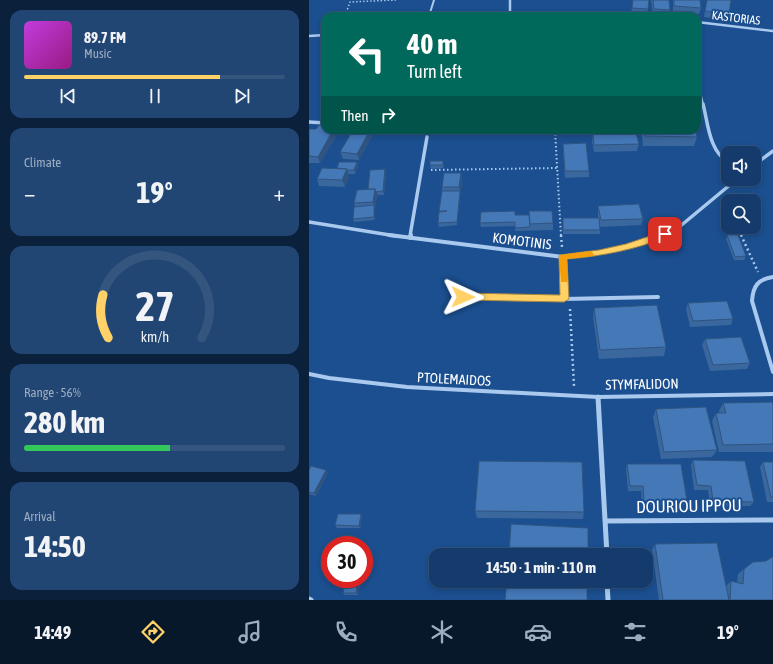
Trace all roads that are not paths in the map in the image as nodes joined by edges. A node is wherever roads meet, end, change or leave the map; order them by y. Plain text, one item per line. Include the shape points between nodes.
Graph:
1 (434, 0) edge
2 (510, 0) edge
3 (430, 12) edge
4 (511, 12) edge
5 (701, 22) edge
6 (773, 31) edge
7 (321, 35) edge
8 (309, 36) edge
9 (701, 97) edge
10 (309, 122) edge
11 (321, 123) edge
12 (427, 137) dead end
13 (773, 151) edge
14 (721, 156) edge
15 (761, 160) edge
16 (729, 186) edge
17 (309, 222) edge
18 (410, 238) junction
19 (563, 257) junction
20 (773, 277) edge
21 (463, 297) dead end
22 (658, 297) dead end
23 (564, 299) junction
24 (773, 372) edge
25 (309, 374) edge
26 (773, 394) edge
27 (598, 397) junction
28 (773, 520) edge
29 (606, 521) junction
30 (607, 548) edge
31 (607, 588) edge
32 (608, 600) edge

1 - 3 lane
2 - 4 street
5 - 6 street, KASTORIAS
7 - 8 street
9 - 14 street via 713,144
10 - 11 street
12 - 18 street
13 - 15 street
16 - 19 street, KOMOTINIS via 679,228 652,240 599,253
17 - 18 street, KOMOTINIS
18 - 19 street, KOMOTINIS
19 - 23 street
20 - 24 street via 758,281 752,288 752,301
21 - 23 street
22 - 23 street
25 - 27 street, PTOLEMAIDOS via 407,387
26 - 27 street, STYMFALIDON
27 - 29 street, STYMFALIDON
28 - 29 street, DOURIOU IPPOU
29 - 30 street, STYMFALIDON
31 - 32 street

